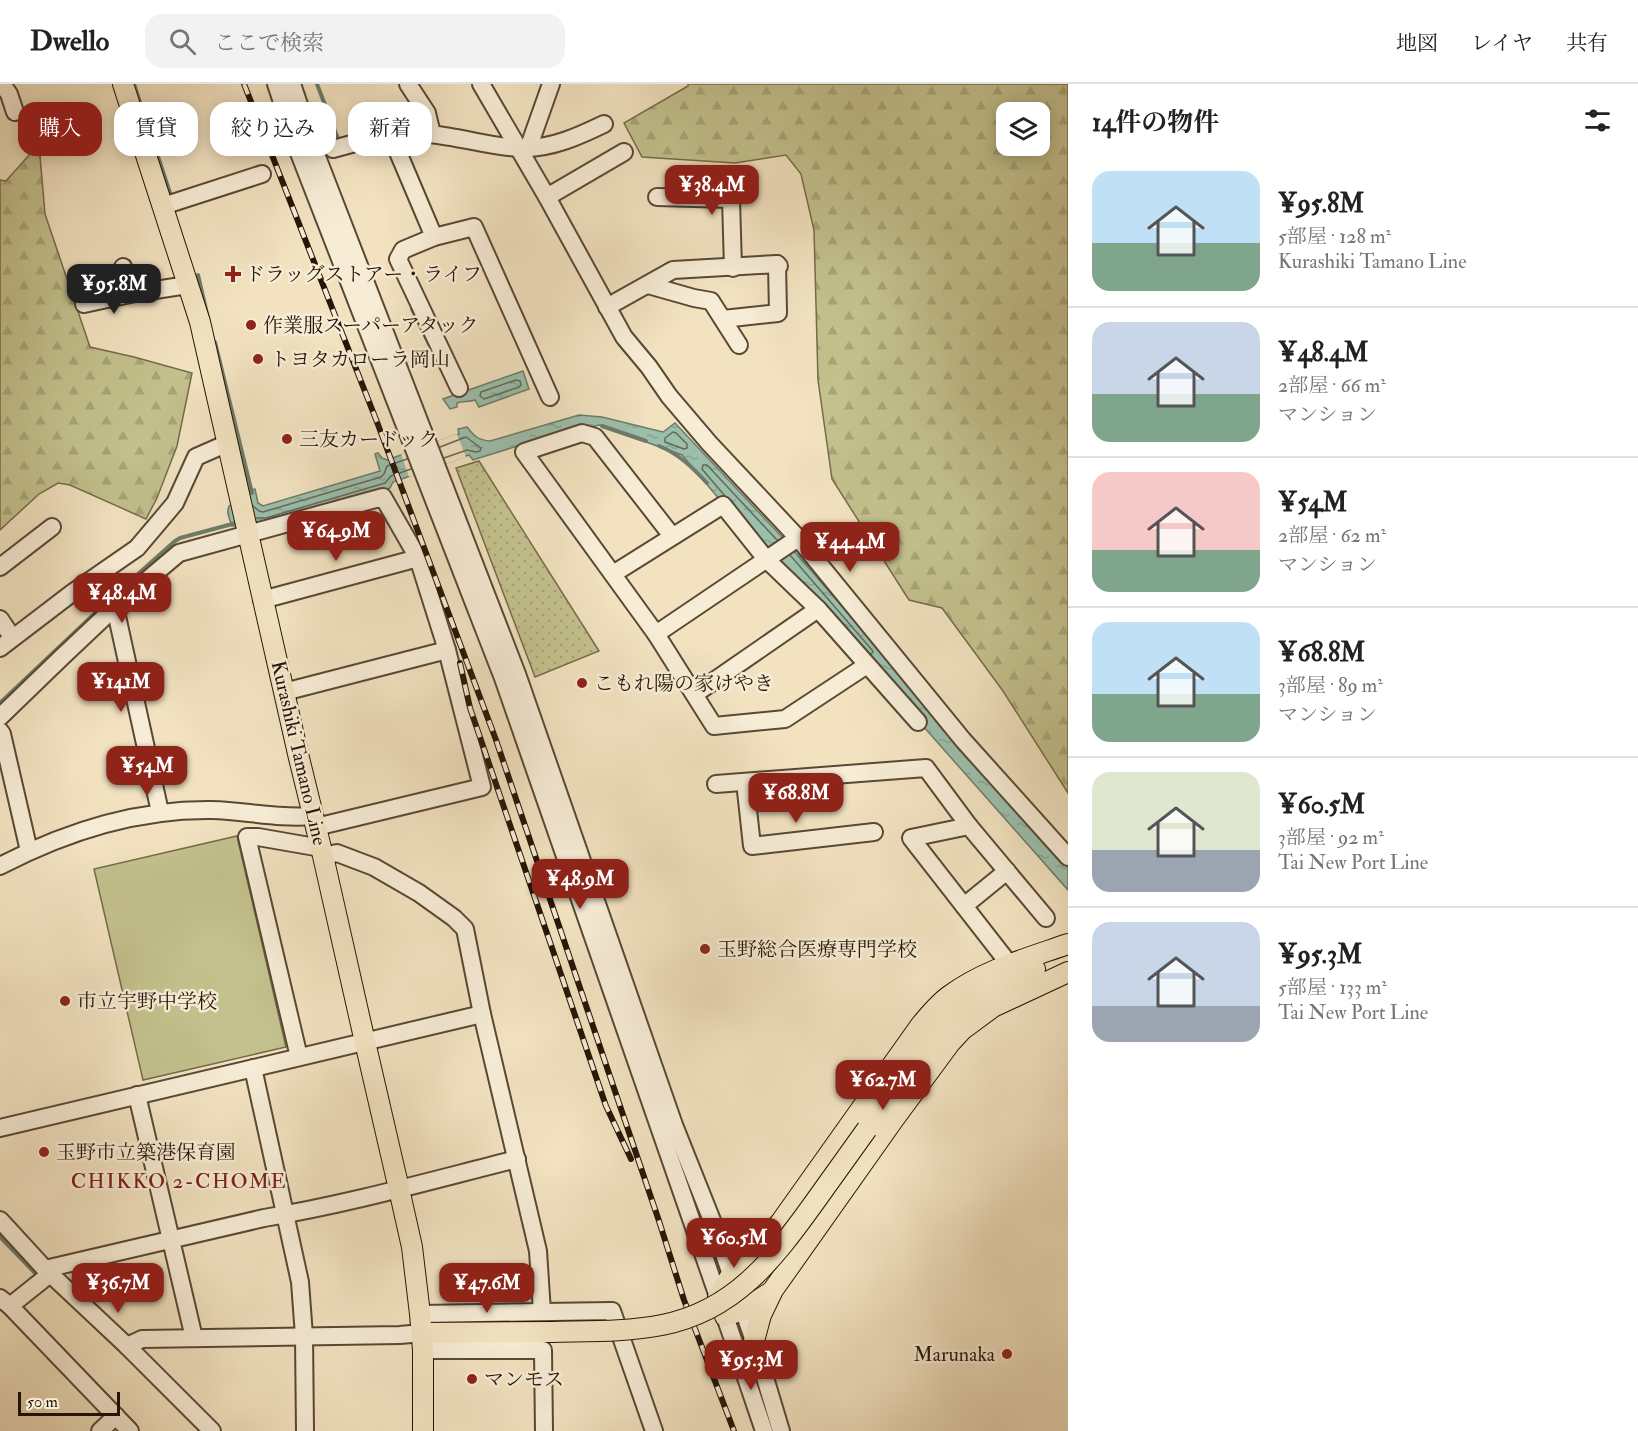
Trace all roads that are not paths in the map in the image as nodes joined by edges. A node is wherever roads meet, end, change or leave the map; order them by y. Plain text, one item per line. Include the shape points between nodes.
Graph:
1 (123, 84) edge
2 (276, 84) edge
3 (292, 84) edge
4 (408, 84) edge
5 (481, 84) edge
6 (551, 84) edge
7 (4, 92) edge
8 (420, 102) edge
9 (15, 112) dead end
10 (604, 124) dead end
11 (432, 134) edge
12 (523, 148) junction
13 (624, 152) dead end
14 (400, 156) edge
15 (262, 174) dead end
16 (547, 196) junction
17 (657, 197) dead end
18 (163, 206) junction
19 (434, 237) junction
20 (123, 267) dead end
21 (733, 268) junction
22 (188, 285) junction
23 (648, 285) junction
24 (135, 293) junction
25 (84, 304) dead end
26 (607, 307) junction
27 (723, 319) junction
28 (739, 345) dead end
29 (459, 388) dead end
30 (550, 397) dead end
31 (228, 443) junction
32 (421, 447) junction
33 (430, 470) junction
34 (52, 527) dead end
35 (247, 529) junction
36 (672, 536) junction
37 (798, 538) junction
38 (418, 558) junction
39 (766, 559) junction
40 (0, 567) edge
41 (612, 574) junction
42 (262, 600) junction
43 (115, 607) junction
44 (818, 609) junction
45 (0, 619) edge
46 (656, 634) junction
47 (6, 642) edge
48 (447, 650) junction
49 (867, 664) junction
50 (284, 692) junction
51 (695, 694) junction
52 (0, 717) edge
53 (918, 722) dead end
54 (0, 731) edge
55 (745, 782) junction
56 (716, 784) dead end
57 (160, 812) junction
58 (314, 822) junction
59 (969, 826) junction
60 (874, 832) dead end
61 (29, 851) junction
62 (322, 852) junction
63 (1068, 857) edge
64 (0, 866) edge
65 (1007, 871) junction
66 (964, 906) junction
67 (1046, 918) dead end
68 (1068, 944) edge
69 (1068, 956) edge
70 (1010, 965) junction
71 (1068, 972) edge
72 (483, 1014) junction
73 (365, 1042) junction
74 (299, 1057) junction
75 (254, 1068) junction
76 (137, 1095) junction
77 (0, 1128) edge
78 (517, 1159) junction
79 (399, 1189) junction
80 (286, 1214) junction
81 (0, 1220) edge
82 (171, 1239) junction
83 (719, 1242) junction
84 (753, 1251) junction
85 (48, 1271) junction
86 (731, 1275) junction
87 (773, 1290) junction
88 (718, 1297) junction
89 (5, 1302) edge
90 (542, 1312) junction
91 (734, 1313) junction
92 (422, 1332) junction
93 (304, 1336) junction
94 (194, 1338) junction
95 (754, 1341) junction
96 (127, 1346) junction
97 (116, 1416) junction
98 (100, 1431) edge
99 (130, 1431) edge
100 (212, 1431) edge
101 (305, 1431) edge
102 (423, 1431) edge
103 (544, 1431) edge
104 (654, 1431) edge
105 (764, 1431) edge
106 (781, 1431) edge

1 - 18 main road, Kurashiki Tamano Line
2 - 32 street via 299,153
3 - 32 street
4 - 8 street
5 - 12 street
6 - 12 street
7 - 9 street
10 - 12 street via 557,144
11 - 12 street
12 - 16 street
13 - 16 street
14 - 19 street
15 - 18 street
16 - 26 street
17 - 21 street via 731,199
18 - 22 main road, Kurashiki Tamano Line
19 - 29 street via 402,250 398,259
19 - 30 street via 474,226
20 - 24 street
21 - 23 street via 673,270
21 - 27 street via 778,265 778,313
22 - 24 street
22 - 31 main road, Kurashiki Tamano Line
23 - 26 street
23 - 27 street via 711,301
24 - 25 street
26 - 37 street via 624,337 669,396
27 - 28 street
31 - 35 main road, Kurashiki Tamano Line
31 - 47 street via 196,457 175,503 137,548
32 - 33 street
33 - 83 street via 517,674 674,1125
33 - 88 street
34 - 40 street
35 - 38 street via 383,497
35 - 42 main road, Kurashiki Tamano Line
35 - 43 street via 179,553
36 - 39 street via 723,505
36 - 41 street
36 - 41 street via 595,437 582,433 524,452
37 - 39 street
37 - 63 street via 963,740
38 - 42 street
38 - 48 street
39 - 44 street
39 - 46 street
41 - 46 street
42 - 50 main road, Kurashiki Tamano Line
43 - 52 street
43 - 57 street
44 - 49 street
44 - 51 street
45 - 47 street
46 - 51 street
48 - 50 street
48 - 58 street via 482,787
49 - 51 street via 785,719 714,726
49 - 53 street
50 - 58 main road, Kurashiki Tamano Line
54 - 61 street
55 - 56 street
55 - 59 street via 926,768
55 - 60 street via 752,846
57 - 58 street via 212,810
57 - 61 street via 100,825
58 - 62 main road, Kurashiki Tamano Line
59 - 65 street
59 - 66 street via 911,838
61 - 64 street
62 - 72 street via 337,853 374,867 419,893 465,929
62 - 73 main road, Kurashiki Tamano Line
62 - 74 street via 247,837
65 - 66 street
65 - 67 street
66 - 70 street
68 - 70 main road
69 - 92 main road, bridge via 992,988 941,1030 781,1248 729,1296 693,1316 628,1329
70 - 84 main road via 982,975 934,1008 780,1223
71 - 87 main road via 993,1007 962,1030
72 - 73 street
72 - 78 street
73 - 74 street
73 - 79 main road, Kurashiki Tamano Line
74 - 75 street
75 - 76 street
75 - 80 street
76 - 77 street
76 - 82 street
78 - 79 street
78 - 90 street via 538,1251
79 - 80 street
79 - 92 main road, Kurashiki Tamano Line via 412,1247
80 - 82 street
80 - 93 street via 300,1282
81 - 85 street
82 - 85 street
82 - 94 street
83 - 84 main road via 736,1250
83 - 86 street
84 - 86 main road
85 - 89 street
85 - 96 street
86 - 88 main road
86 - 91 street
87 - 91 main road
87 - 95 main road
88 - 91 street
89 - 97 street
90 - 92 street
90 - 104 street via 612,1311
91 - 95 street
91 - 105 street
92 - 93 street
92 - 102 main road, Kurashiki Tamano Line
92 - 103 street via 543,1350
93 - 94 street
93 - 101 street
94 - 96 street via 141,1339
95 - 106 street
96 - 100 street
97 - 98 street
97 - 99 street

